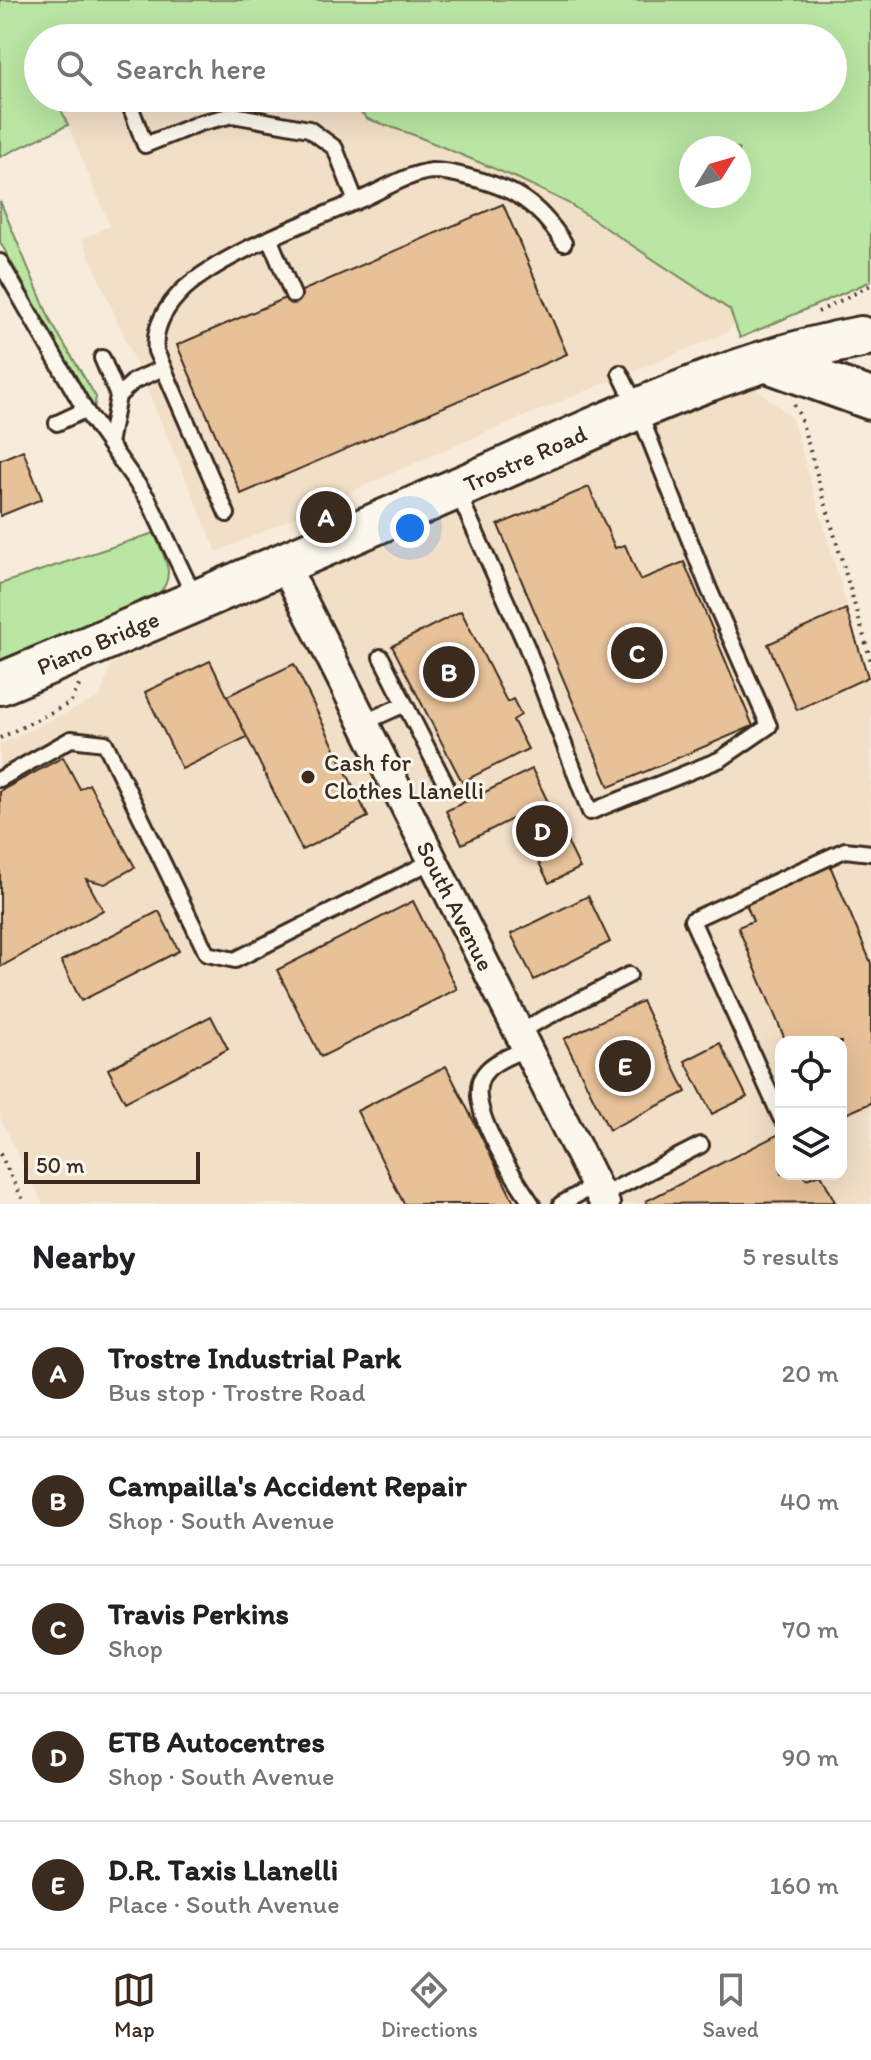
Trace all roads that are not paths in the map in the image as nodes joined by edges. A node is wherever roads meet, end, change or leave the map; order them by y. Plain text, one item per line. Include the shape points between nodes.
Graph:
1 (132, 112) edge
2 (356, 202) junction
3 (270, 240) junction
4 (564, 243) dead end
5 (0, 262) edge
6 (293, 295) dead end
7 (102, 358) dead end
8 (768, 362) junction
9 (864, 366) edge
10 (163, 368) junction
11 (620, 373) dead end
12 (118, 396) junction
13 (85, 410) junction
14 (638, 410) junction
15 (57, 423) dead end
16 (109, 444) junction
17 (456, 488) junction
18 (227, 514) dead end
19 (284, 564) junction
20 (197, 602) junction
21 (381, 657) dead end
22 (0, 684) edge
23 (405, 704) junction
24 (363, 723) junction
25 (0, 779) edge
26 (445, 783) dead end
27 (871, 853) edge
28 (432, 861) junction
29 (629, 975) dead end
30 (522, 1040) junction
31 (777, 1108) edge
32 (701, 1145) dead end
33 (601, 1195) edge
34 (532, 1204) edge
35 (561, 1204) edge

1 - 2 lane via 145,145 233,115 309,129 335,148
2 - 3 lane
2 - 4 lane via 430,171 459,174 502,185 537,209
3 - 6 lane
3 - 10 lane via 217,266 171,305 154,336
5 - 13 lane
7 - 12 lane
8 - 9 main road
8 - 9 main road, Trostre Road via 820,345
8 - 14 main road, Trostre Road
10 - 12 lane via 134,381
10 - 18 lane
11 - 14 lane
12 - 16 lane
13 - 15 lane
13 - 16 lane
14 - 17 main road, Trostre Road
14 - 17 lane via 769,726 721,759 590,812 526,645
16 - 20 lane via 148,499
17 - 19 main road, Trostre Road
19 - 20 main road, Trostre Road
19 - 24 street, South Avenue
20 - 22 main road, Piano Bridge
21 - 23 lane
23 - 24 lane
23 - 26 lane
24 - 28 street, South Avenue
25 - 28 lane via 71,739 105,743 207,954 235,960
27 - 31 lane via 845,850 692,920
28 - 30 street, South Avenue
29 - 30 lane
30 - 33 street, South Avenue
30 - 34 lane via 484,1072 478,1084 485,1122
32 - 33 lane
33 - 35 lane

